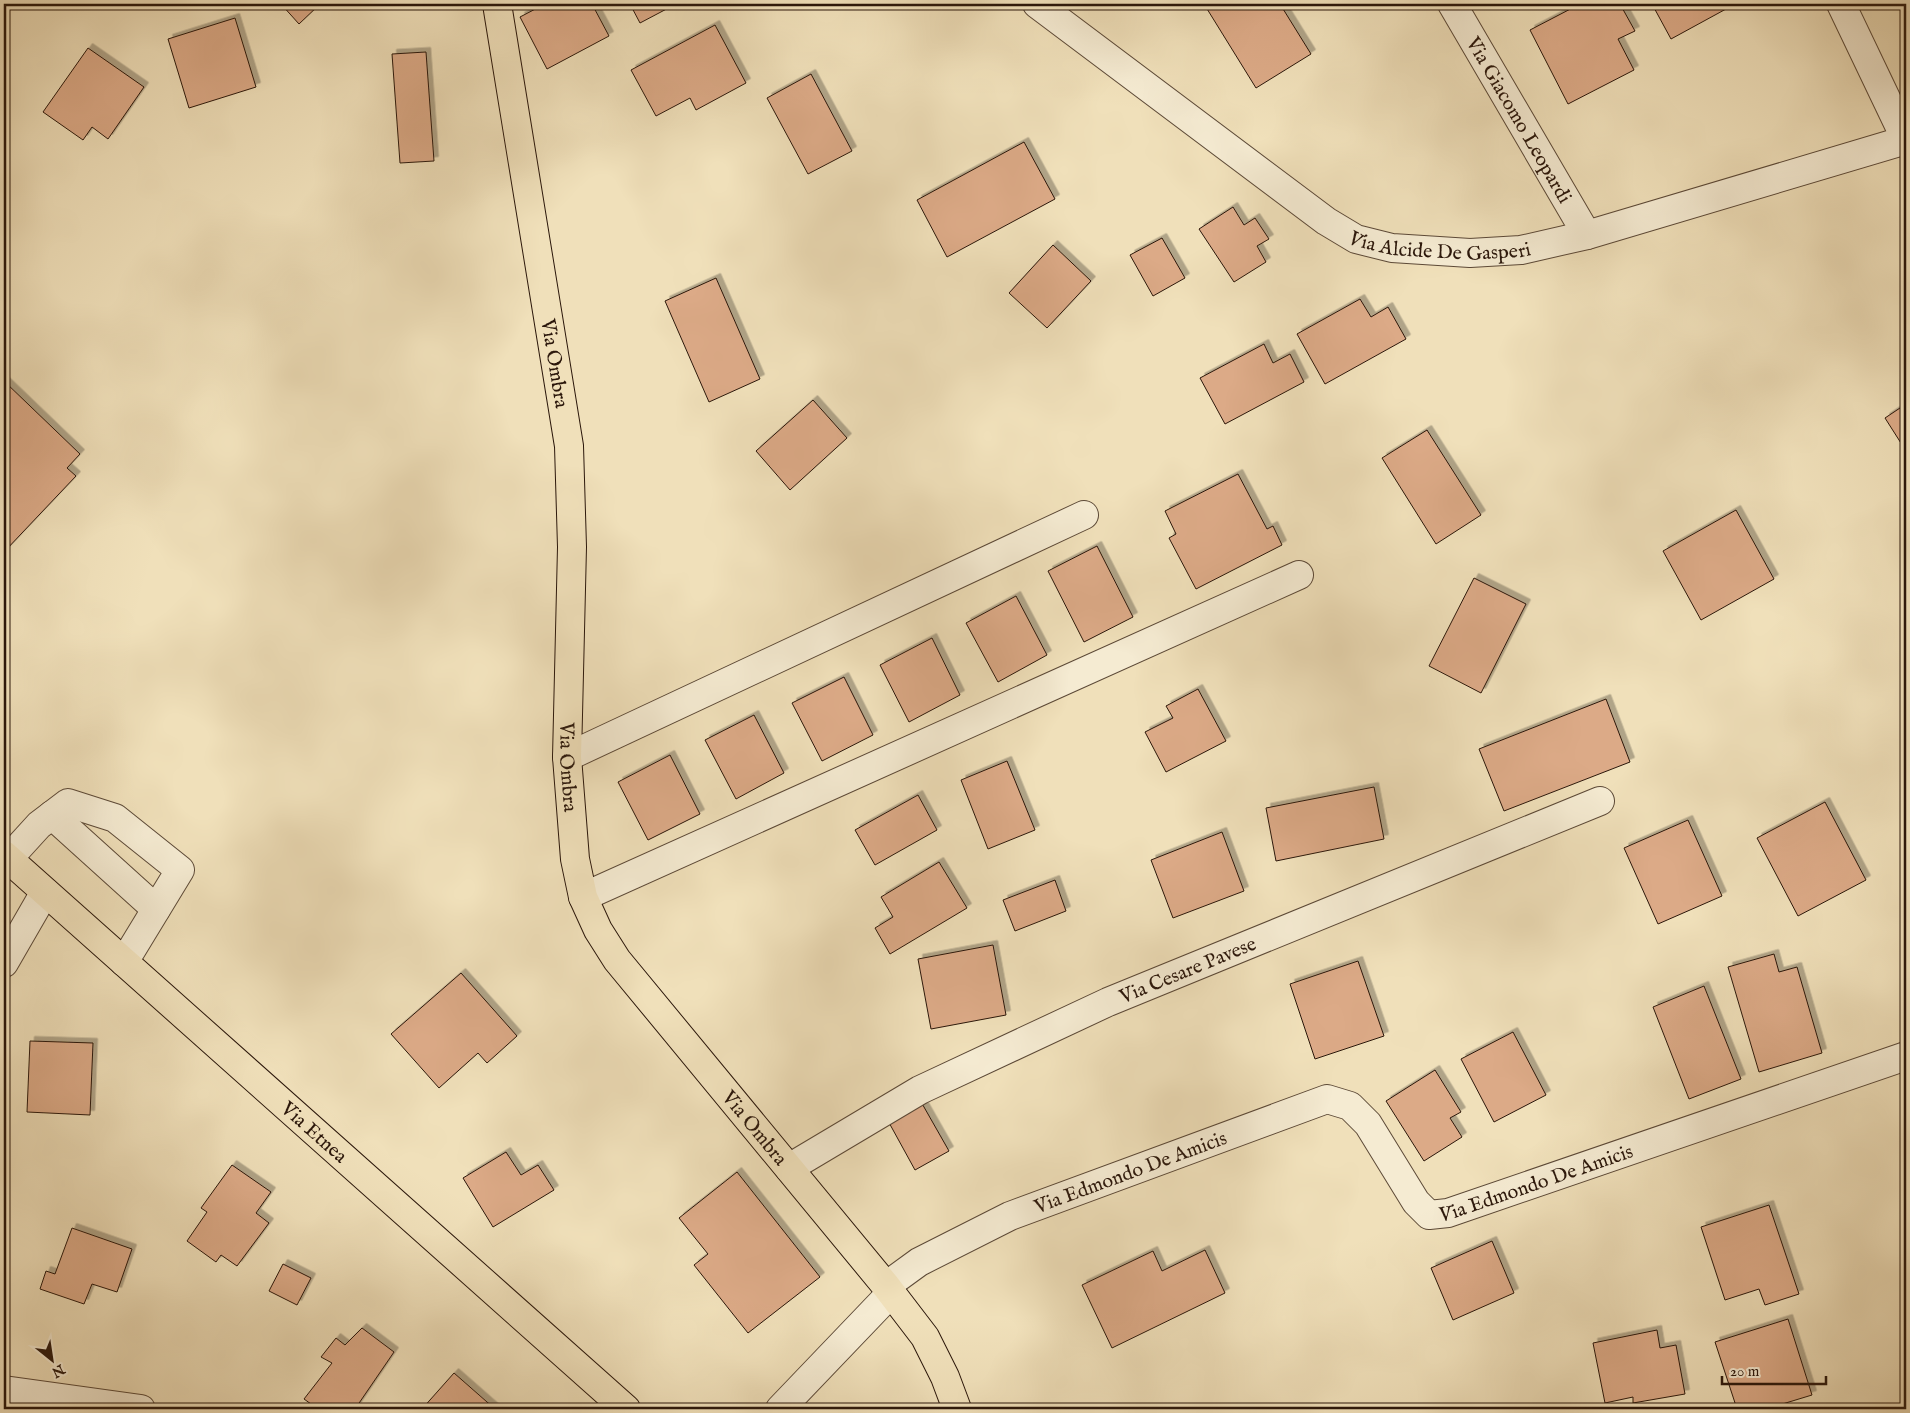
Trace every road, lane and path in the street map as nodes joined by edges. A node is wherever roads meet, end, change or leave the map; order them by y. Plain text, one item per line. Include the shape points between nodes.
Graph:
1 (498, 4) edge
2 (1037, 4) edge
3 (1452, 4) edge
4 (1842, 4) edge
5 (1906, 140) edge
6 (1587, 235) junction
7 (1084, 515) dead end
8 (1299, 575) dead end
9 (566, 757) junction
10 (1600, 801) dead end
11 (52, 815) junction
12 (6, 857) edge
13 (45, 892) junction
14 (583, 897) junction
15 (156, 909) junction
16 (124, 962) junction
17 (4, 963) edge
18 (1906, 1056) edge
19 (789, 1168) junction
20 (888, 1289) junction
21 (4, 1390) edge
22 (141, 1409) edge
23 (626, 1409) edge
24 (780, 1409) edge
25 (957, 1409) edge

1 - 9 main road, Via Ombra via 569,446 572,547
2 - 6 street, Via Alcide De Gasperi via 1326,221 1356,239 1392,248 1470,252 1521,250
3 - 6 street, Via Giacomo Leopardi
4 - 5 street
5 - 6 street, Via Alcide De Gasperi
7 - 9 street
8 - 14 street
9 - 14 main road, Via Ombra via 575,859
10 - 19 street, Via Cesare Pavese via 1108,1002 920,1090
11 - 12 street
11 - 15 street
11 - 15 street via 68,803 115,818 180,870
12 - 13 main road, Via Etnea
13 - 16 main road, Via Etnea
13 - 17 street
14 - 19 main road, Via Ombra via 617,960
15 - 16 street
16 - 23 main road, Via Etnea
18 - 20 street, Via Edmondo De Amicis via 1438,1214 1429,1214 1416,1202 1368,1124 1350,1106 1327,1099 1010,1216 919,1262
19 - 20 main road, Via Ombra
20 - 24 street, Via Edmondo De Amicis
20 - 25 main road, Via Ombra via 925,1337
21 - 22 street

